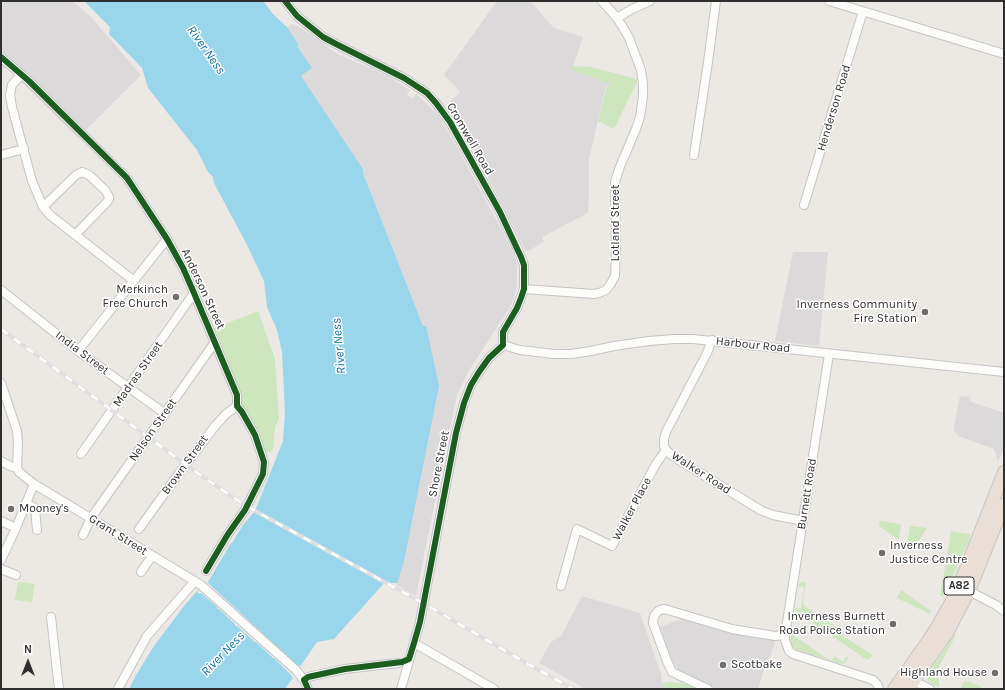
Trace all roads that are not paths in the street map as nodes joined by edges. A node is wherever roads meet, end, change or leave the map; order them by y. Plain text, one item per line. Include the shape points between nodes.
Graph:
1 (285, 1) edge
2 (602, 1) edge
3 (650, 1) edge
4 (716, 1) edge
5 (829, 1) edge
6 (863, 11) junction
7 (617, 18) junction
8 (1004, 54) edge
9 (1, 57) edge
10 (21, 75) junction
11 (24, 149) junction
12 (1, 155) edge
13 (694, 155) dead end
14 (804, 205) dead end
15 (43, 207) junction
16 (75, 235) junction
17 (167, 239) junction
18 (134, 281) junction
19 (524, 289) junction
20 (1, 290) edge
21 (194, 293) junction
22 (712, 340) junction
23 (215, 342) junction
24 (503, 345) junction
25 (78, 351) junction
26 (829, 354) junction
27 (1004, 372) edge
28 (1, 383) edge
29 (128, 387) junction
30 (237, 406) junction
31 (164, 413) junction
32 (666, 450) junction
33 (81, 454) dead end
34 (1, 461) edge
35 (17, 468) junction
36 (1004, 472) edge
37 (34, 484) junction
38 (26, 503) junction
39 (1004, 504) edge
40 (91, 518) junction
41 (1, 521) edge
42 (803, 521) junction
43 (16, 528) junction
44 (139, 529) dead end
45 (37, 530) dead end
46 (83, 535) dead end
47 (152, 556) junction
48 (1, 560) edge
49 (1, 569) edge
50 (206, 571) dead end
51 (141, 572) dead end
52 (16, 575) dead end
53 (198, 584) junction
54 (561, 586) dead end
55 (969, 591) junction
56 (1004, 611) edge
57 (51, 617) dead end
58 (785, 635) junction
59 (414, 644) junction
60 (398, 663) dead end
61 (304, 680) junction
62 (911, 685) edge
63 (59, 689) edge
64 (118, 689) edge
65 (308, 689) edge
66 (401, 689) edge
67 (494, 689) edge
68 (708, 689) edge
69 (879, 689) edge
70 (894, 689) edge
71 (930, 689) edge

1 - 19 street, Cromwell Road via 297,16 323,36 404,78 436,103 450,122 517,247 524,265
2 - 7 street, Lotland Street
3 - 7 street
4 - 13 street
5 - 6 street
6 - 8 street
6 - 14 street, Henderson Road
7 - 19 street, Lotland Street via 630,38 638,60 643,96 638,123 621,163 615,187 616,271 613,281 606,290 590,294
9 - 10 street, Anderson Street
10 - 11 street via 12,85 10,95
10 - 17 street, Anderson Street via 127,178
11 - 12 street
11 - 15 street via 32,181
15 - 16 street
15 - 16 street via 76,175 82,172 89,175 105,190 109,199
16 - 18 street
17 - 18 street
17 - 21 street, Anderson Street
18 - 25 street
19 - 24 street via 517,308 503,332
20 - 25 street, India Street
21 - 23 street, Anderson Street
21 - 29 street, Madras Street
22 - 24 street, Harbour Road via 649,341 571,354 520,350
22 - 26 street, Harbour Road
22 - 32 street, Walker Road via 666,432
23 - 30 street, Anderson Street via 237,395
23 - 31 street, Nelson Street
24 - 59 street, Shore Street via 489,358 471,385 464,403
25 - 29 street, India Street
26 - 27 street, Harbour Road
26 - 42 street, Burnett Road
28 - 35 street via 17,431
29 - 31 street, India Street
29 - 33 street, Madras Street
30 - 44 street, Brown Street via 214,426
30 - 50 street, Anderson Street via 255,435 264,462 263,474 245,510
31 - 40 street, Nelson Street
32 - 42 street, Walker Road via 762,511
32 - 54 street, Walker Place via 612,546 577,529
34 - 35 street
35 - 37 street, Grant Street
36 - 70 highway, A82 via 953,598 936,629
37 - 38 street
37 - 40 street, Grant Street
38 - 43 street
38 - 45 street via 35,508
39 - 55 highway, A82
40 - 46 street, Nelson Street
40 - 47 street, Grant Street
41 - 43 street
42 - 58 street, Burnett Road
43 - 48 street
47 - 51 street
47 - 53 street, Grant Street
49 - 52 street
53 - 61 street, Grant Street via 296,670
53 - 64 street via 147,636
55 - 56 street
55 - 62 highway, A82 via 947,633
57 - 63 street
58 - 68 street via 776,636 732,629 668,610 658,611 653,623 672,672
58 - 69 street via 787,646 793,654 873,680
59 - 66 street, Shore Street
59 - 67 street
60 - 61 street via 345,669
61 - 65 street, Grant Street
62 - 71 street

